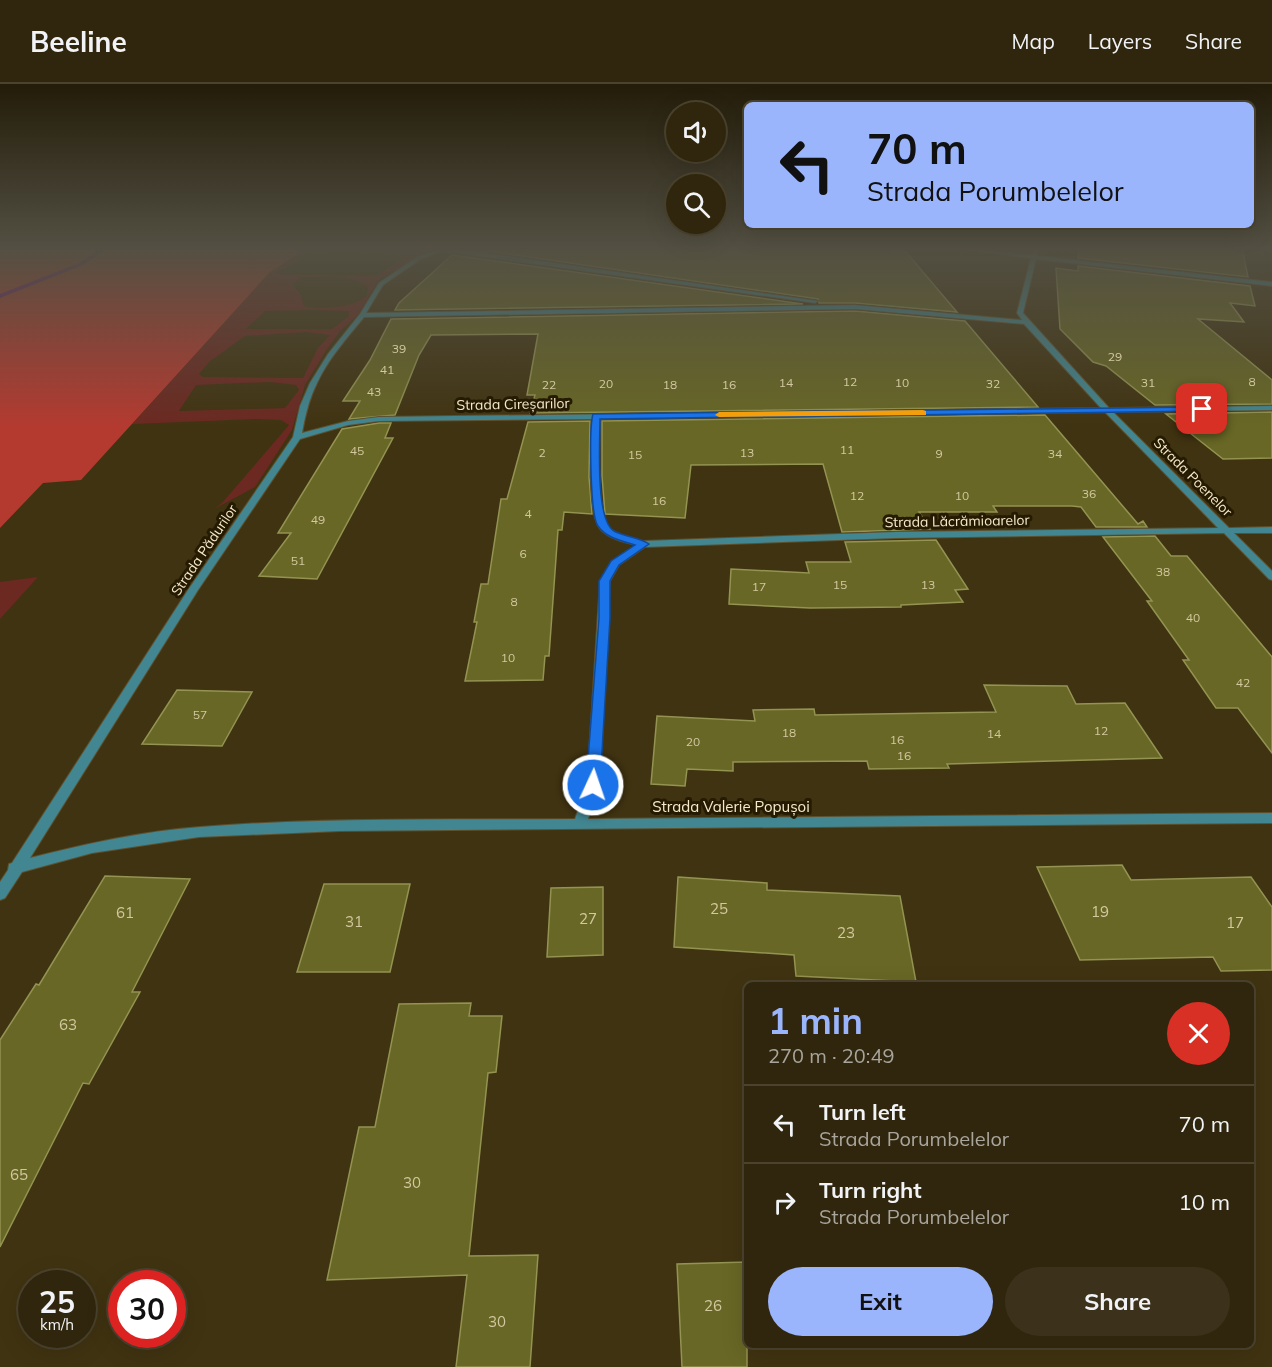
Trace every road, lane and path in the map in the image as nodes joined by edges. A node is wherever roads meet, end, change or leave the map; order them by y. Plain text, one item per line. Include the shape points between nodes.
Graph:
1 (367, 307) edge
2 (855, 307) joint
3 (1021, 307) edge
4 (362, 315) junction
5 (1026, 322) junction
6 (1272, 408) edge
7 (1108, 411) junction
8 (596, 416) junction
9 (297, 437) junction
10 (1227, 530) junction
11 (1272, 530) edge
12 (643, 544) junction
13 (1272, 577) edge
14 (1272, 818) edge
15 (580, 823) junction
16 (14, 868) junction
17 (0, 894) edge

1 - 4 street, Strada Pădurilor
2 - 4 street
2 - 5 street
3 - 5 street
4 - 9 street, Strada Pădurilor via 313,383
5 - 7 street, Strada Poenelor
6 - 7 street, Strada Cireșarilor
7 - 8 street, Strada Cireșarilor
7 - 10 street, Strada Poenelor
8 - 9 street, Strada Cireșarilor via 379,419
8 - 12 street via 596,486 601,524 610,533
9 - 16 street, Strada Pădurilor
10 - 11 street, Strada Lăcrămioarelor
10 - 12 street, Strada Lăcrămioarelor
10 - 13 street, Strada Poenelor
12 - 15 street via 615,563 605,581 593,785
14 - 15 street, Strada Valerie Popușoi
15 - 16 street, Strada Valerie Popușoi via 199,832 92,848
16 - 17 street, Strada Pădurilor

